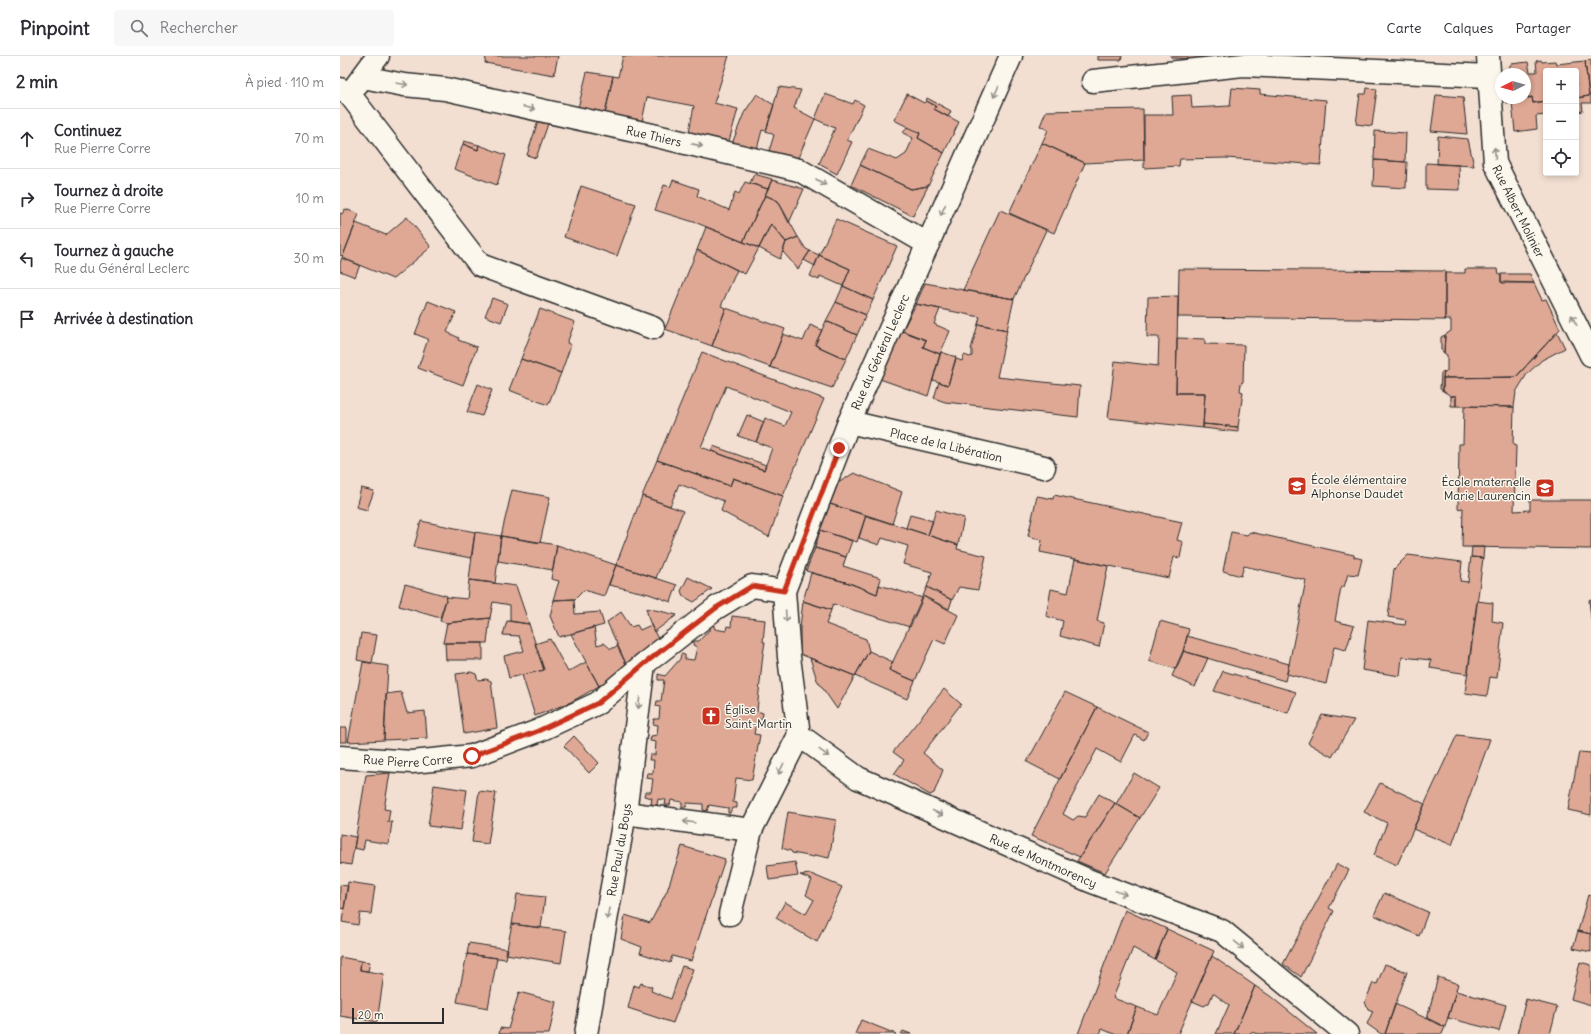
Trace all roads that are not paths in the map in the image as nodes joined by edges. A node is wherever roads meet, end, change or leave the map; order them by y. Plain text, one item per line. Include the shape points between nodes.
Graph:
1 (378, 56) edge
2 (1011, 56) edge
3 (1244, 60) edge
4 (1489, 66) edge
5 (363, 77) junction
6 (1093, 81) dead end
7 (343, 96) edge
8 (928, 244) junction
9 (653, 328) dead end
10 (1591, 355) edge
11 (849, 422) junction
12 (1044, 467) dead end
13 (784, 591) junction
14 (644, 664) junction
15 (799, 735) junction
16 (340, 757) edge
17 (625, 814) junction
18 (751, 830) junction
19 (730, 914) dead end
20 (586, 1034) edge
21 (1347, 1034) edge

1 - 5 street
2 -> 8 street, Rue du Général Leclerc
3 - 4 street
3 - 6 street
10 -> 4 street, Rue Albert Molinier via 1495,162
5 - 7 street
5 -> 8 street, Rue Thiers via 445,90 641,132 799,170
7 - 9 street via 480,265
8 - 11 street, Rue du Général Leclerc
11 - 12 street, Place de la Libération
11 - 13 street, Rue du Général Leclerc
13 - 14 street, Rue Pierre Corre via 752,586 716,608
13 -> 15 street, Rue du Général Leclerc
14 - 16 street, Rue Pierre Corre via 598,703 538,731 472,756 412,762
14 -> 17 street, Rue Paul du Boys
15 -> 18 street
15 -> 21 street, Rue de Montmorency via 858,778 1090,881 1222,931
18 -> 17 street
17 -> 20 street, Rue Paul du Boys
18 - 19 street

